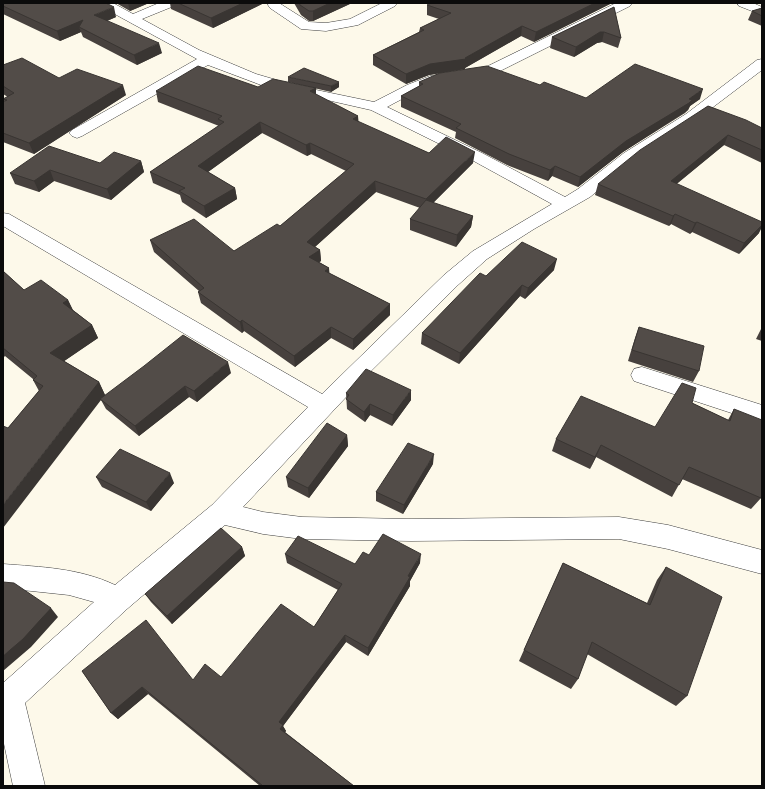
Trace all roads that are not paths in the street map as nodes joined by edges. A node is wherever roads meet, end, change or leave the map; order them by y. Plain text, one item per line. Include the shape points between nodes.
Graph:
1 (104, 3) edge
2 (170, 3) edge
3 (391, 3) edge
4 (626, 3) edge
5 (743, 3) edge
6 (274, 5) dead end
7 (762, 11) edge
8 (133, 18) junction
9 (208, 59) junction
10 (762, 63) edge
11 (376, 107) junction
12 (77, 133) dead end
13 (565, 204) junction
14 (3, 218) edge
15 (642, 375) dead end
16 (323, 406) junction
17 (762, 414) edge
18 (221, 513) junction
19 (762, 562) edge
20 (3, 576) edge
21 (117, 600) junction
22 (6, 700) edge
23 (29, 786) edge

1 - 8 street
2 - 8 street
3 - 6 street via 354,22 326,27 306,26
4 - 11 street via 491,70 436,79 405,90
5 - 7 street
8 - 9 street via 182,48
9 - 11 street via 276,85
9 - 12 street
10 - 13 street via 691,117 630,156 584,193
11 - 13 street via 476,156
13 - 16 street via 480,255 402,327
14 - 16 street
15 - 17 street
16 - 18 street
18 - 19 street via 263,523 302,528 619,528 668,537
18 - 21 street
20 - 21 street via 69,582 95,589
21 - 22 street
22 - 23 street

